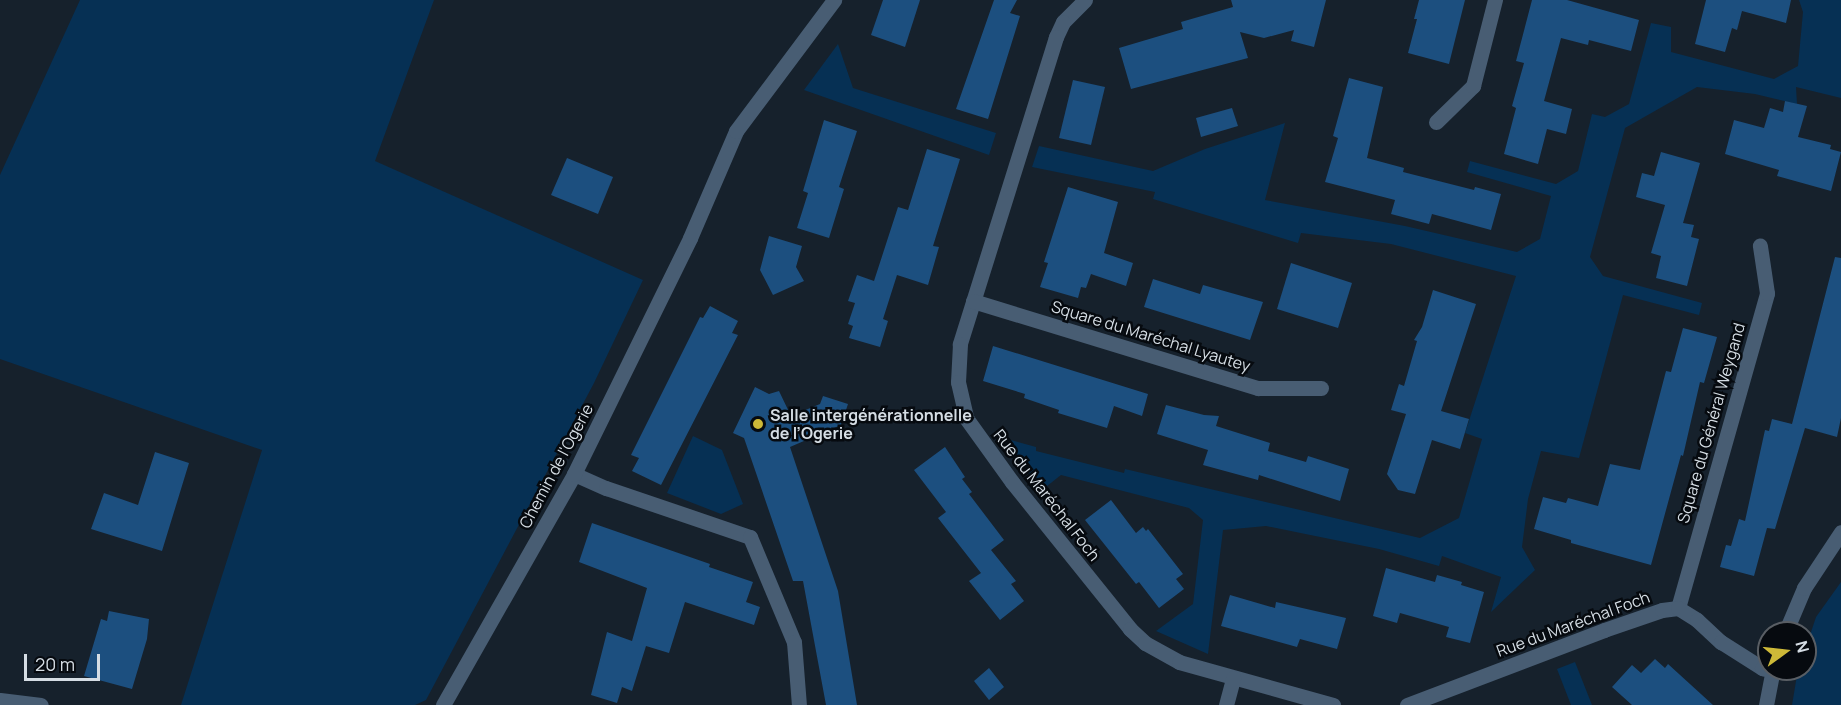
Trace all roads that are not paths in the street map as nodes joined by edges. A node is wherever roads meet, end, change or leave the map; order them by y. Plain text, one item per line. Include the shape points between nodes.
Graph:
1 (834, 0) edge
2 (1085, 0) edge
3 (1495, 0) edge
4 (1436, 122) dead end
5 (1760, 246) dead end
6 (973, 301) junction
7 (1321, 388) dead end
8 (574, 474) junction
9 (1841, 532) edge
10 (1678, 608) junction
11 (1790, 621) edge
12 (1757, 665) edge
13 (1233, 678) junction
14 (1771, 681) edge
15 (0, 700) edge
16 (41, 705) edge
17 (443, 705) edge
18 (800, 705) edge
19 (1226, 705) edge
20 (1333, 705) edge
21 (1407, 705) edge
22 (1767, 705) edge

1 - 8 street, Chemin de l'Ogerie via 736,131 690,238
2 - 6 street, Rue du Maréchal Foch via 1063,22 1056,37
3 - 4 street via 1473,86
5 - 10 street, Square du Général Weygand via 1767,293
6 - 7 street, Square du Maréchal Lyautey via 1258,388
6 - 13 street, Rue du Maréchal Foch via 960,344 958,382 966,418 976,434 1139,637 1179,662
8 - 17 street, Chemin de l'Ogerie
8 - 18 street via 750,537 794,642
9 - 11 street via 1804,588
10 - 12 street
10 - 21 street, Rue du Maréchal Foch via 1604,630
13 - 19 street
13 - 20 street, Rue du Maréchal Foch
14 - 22 street
15 - 16 street

